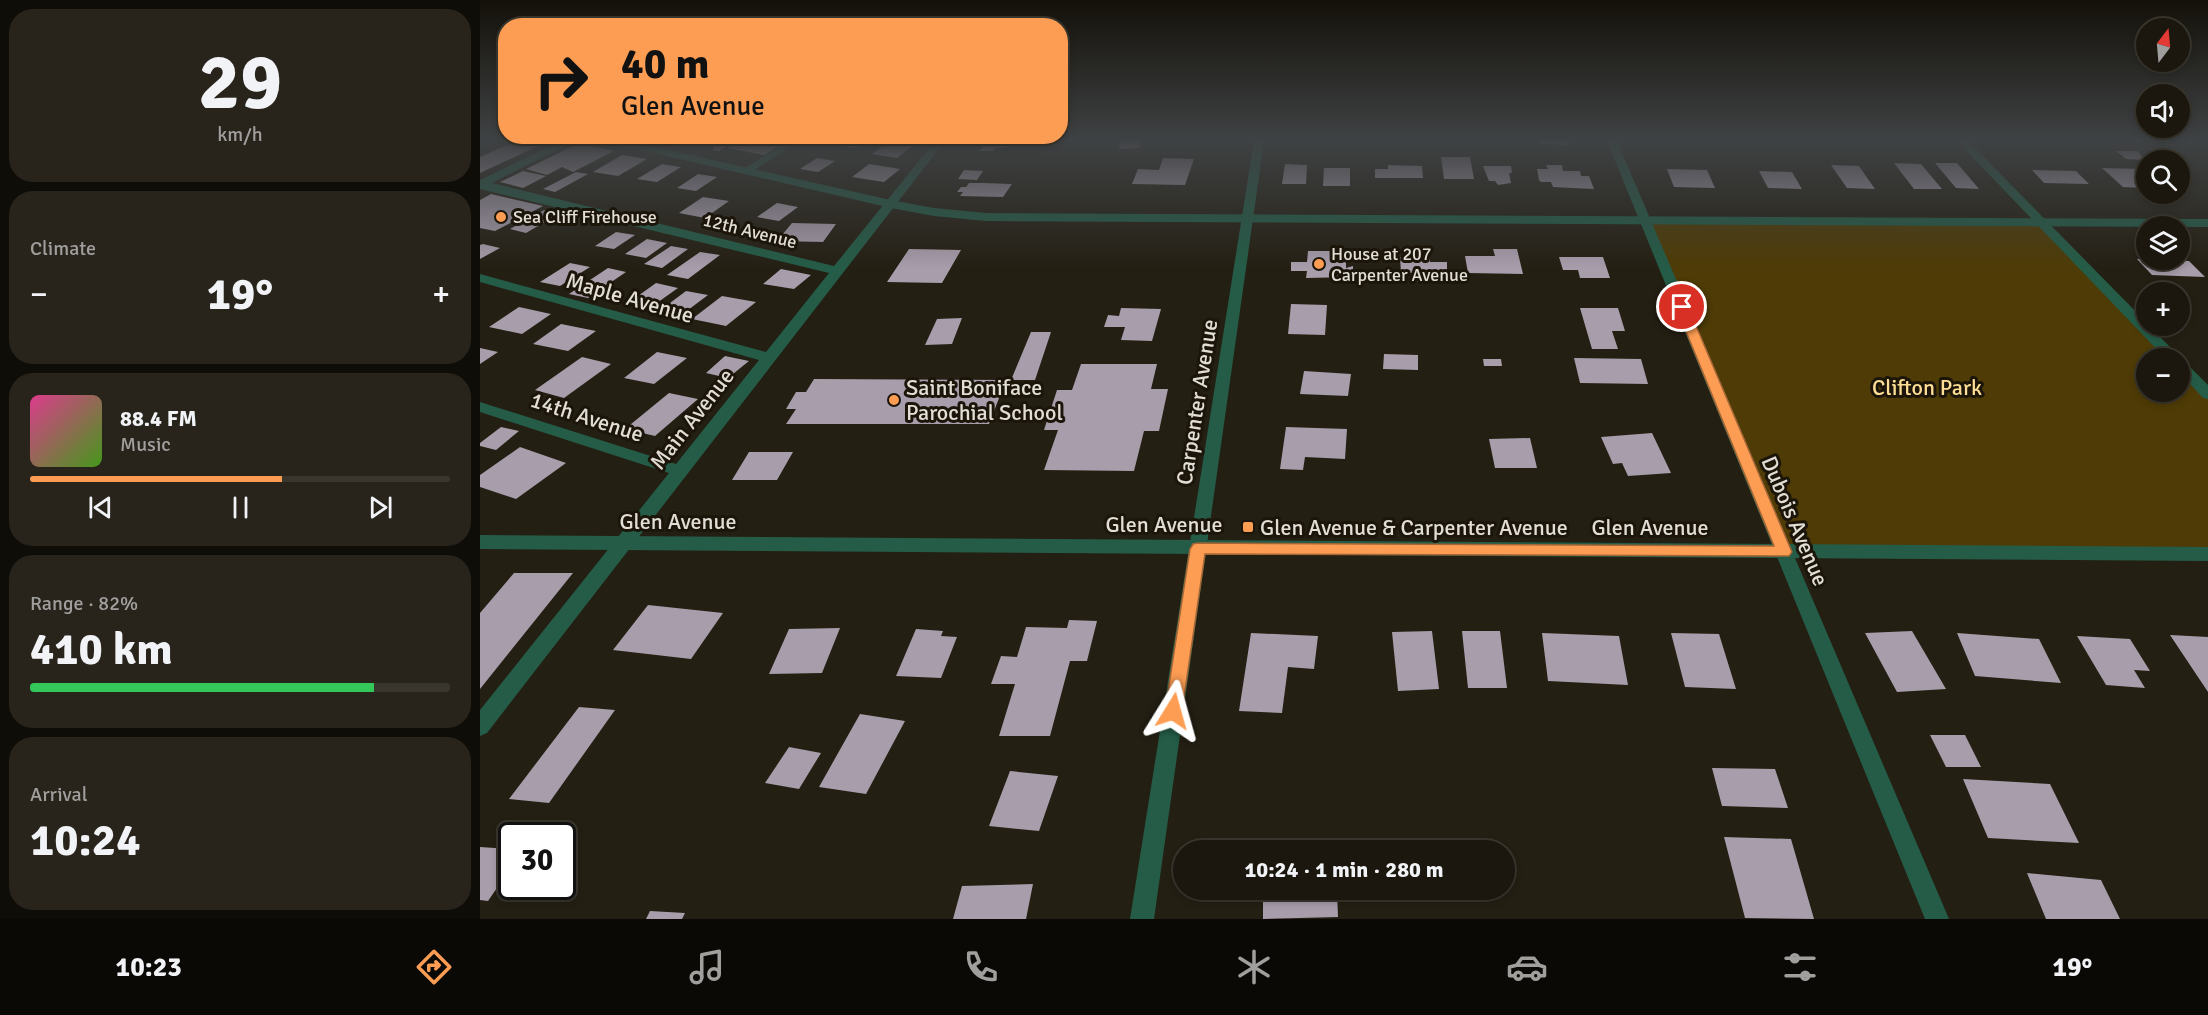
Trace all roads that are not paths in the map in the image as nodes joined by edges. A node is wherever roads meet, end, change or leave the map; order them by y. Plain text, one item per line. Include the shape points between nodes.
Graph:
1 (481, 184) edge
2 (806, 184) edge
3 (907, 184) edge
4 (1253, 184) edge
5 (1630, 184) edge
6 (2004, 184) edge
7 (891, 204) junction
8 (1248, 219) junction
9 (1646, 220) junction
10 (2041, 222) junction
11 (2208, 223) edge
12 (837, 271) junction
13 (480, 278) edge
14 (2164, 348) edge
15 (769, 358) junction
16 (2190, 375) edge
17 (2208, 394) edge
18 (480, 407) edge
19 (680, 471) junction
20 (480, 542) edge
21 (623, 544) junction
22 (1198, 549) junction
23 (1784, 552) junction
24 (2208, 555) edge
25 (481, 723) edge
26 (1142, 919) edge
27 (1937, 919) edge

1 - 12 street, 12th Avenue
2 - 7 street
3 - 7 street, Main Avenue
4 - 8 street, Carpenter Avenue
5 - 9 street, Dubois Avenue
6 - 10 street
7 - 8 street via 986,217
7 - 12 street, Main Avenue
8 - 9 street
8 - 22 street, Carpenter Avenue
9 - 10 street
9 - 23 street, Dubois Avenue
10 - 11 street
10 - 14 street
12 - 15 street, Main Avenue
13 - 15 street, Maple Avenue
15 - 19 street, Main Avenue
16 - 17 street
18 - 19 street, 14th Avenue
19 - 21 street, Main Avenue
20 - 21 street, Glen Avenue
21 - 22 street, Glen Avenue
21 - 25 street, Main Avenue
22 - 23 street, Glen Avenue
22 - 26 street, Carpenter Avenue
23 - 24 street, Glen Avenue
23 - 27 street, Dubois Avenue

